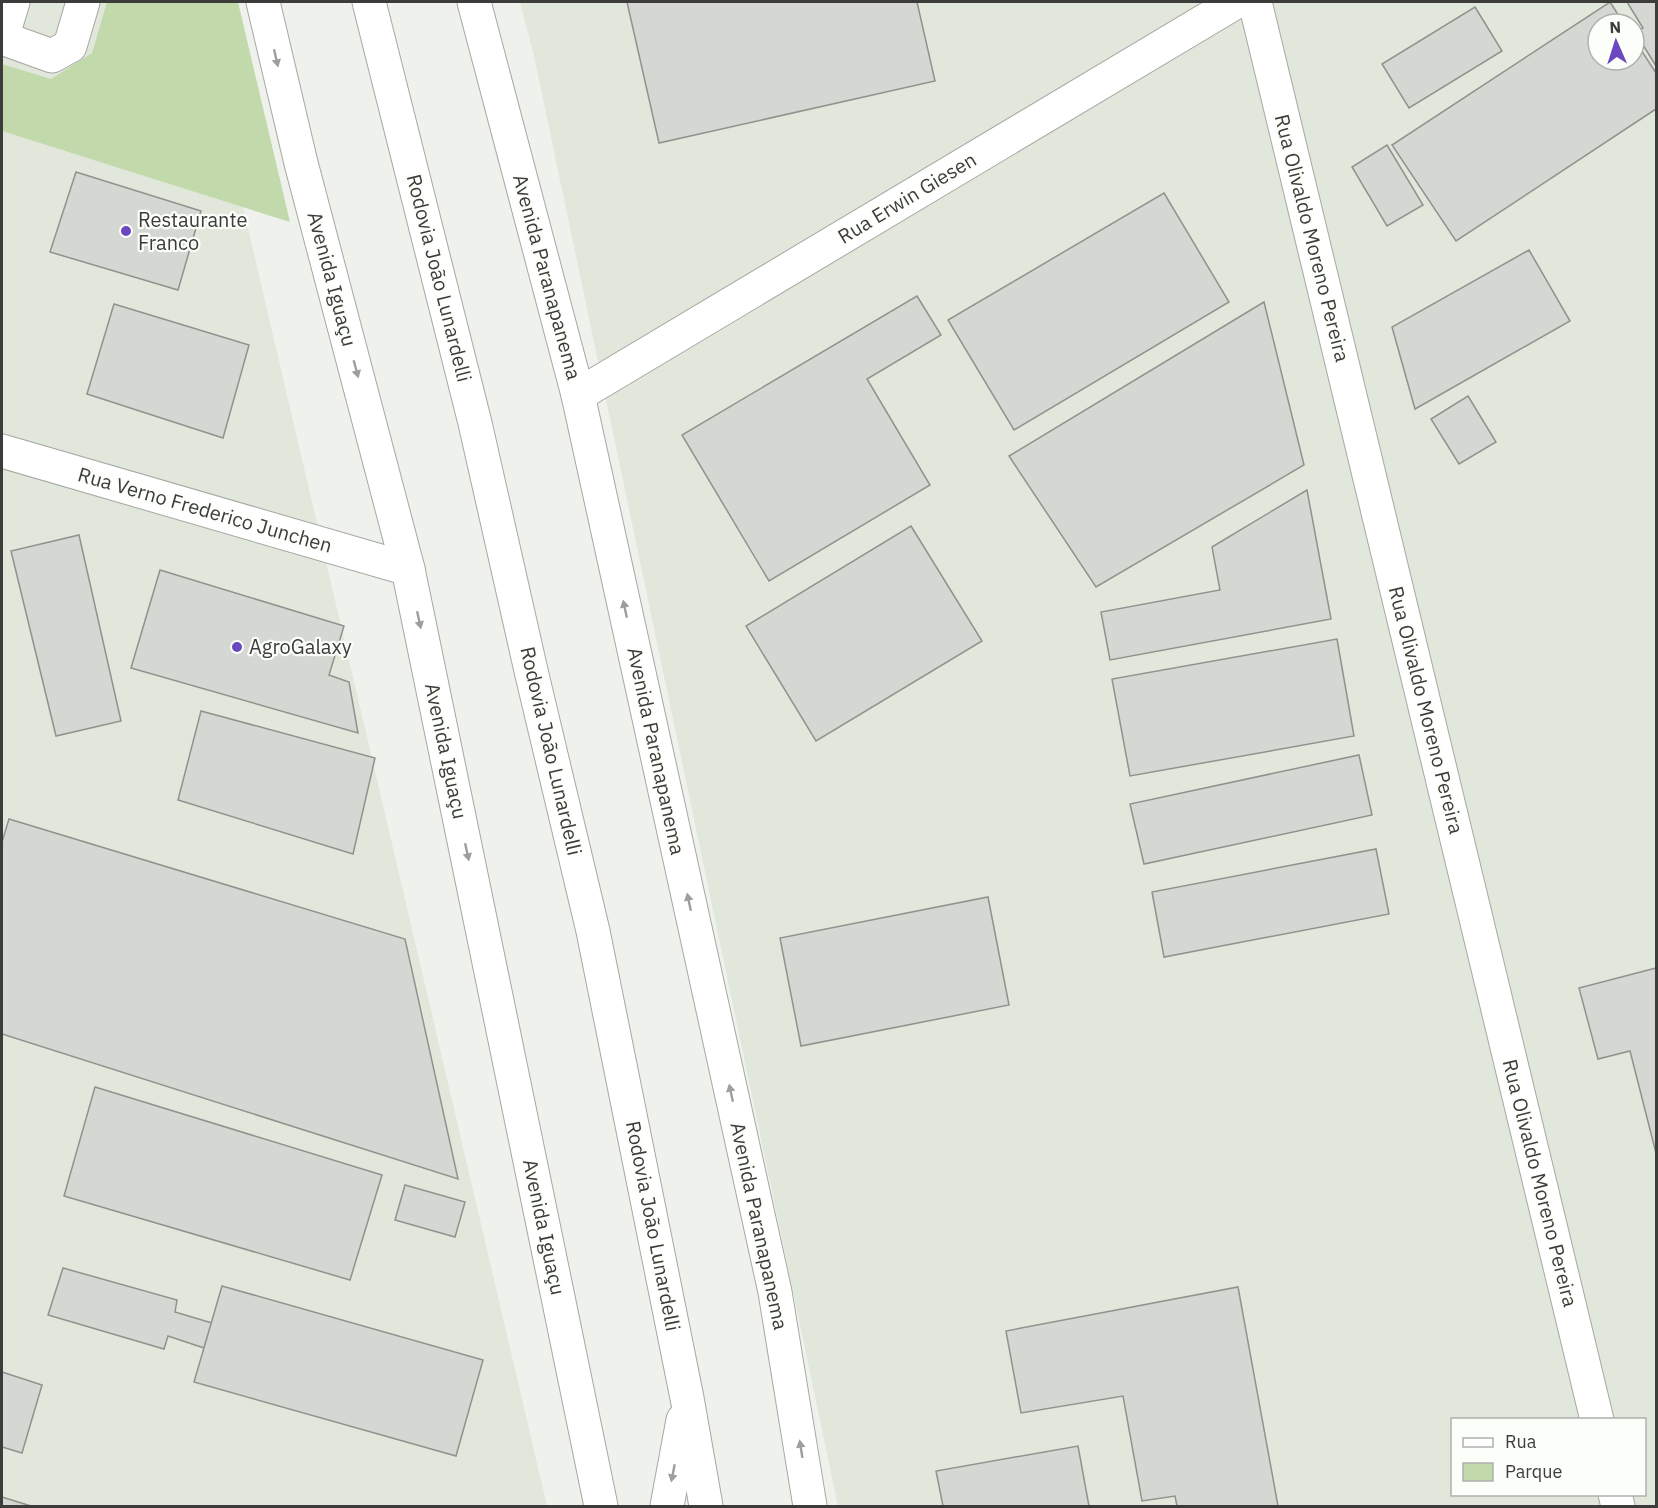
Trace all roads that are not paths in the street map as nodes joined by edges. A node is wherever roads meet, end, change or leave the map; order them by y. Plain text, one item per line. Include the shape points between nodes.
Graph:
1 (13, 2) edge
2 (83, 2) edge
3 (263, 2) edge
4 (369, 2) edge
5 (474, 2) edge
6 (1236, 2) edge
7 (1255, 2) edge
8 (2, 38) edge
9 (578, 395) junction
10 (2, 451) edge
11 (408, 568) junction
12 (687, 1398) junction
13 (1597, 1418) edge
14 (602, 1506) edge
15 (667, 1506) edge
16 (706, 1506) edge
17 (810, 1506) edge

1 - 8 main road
2 - 8 main road via 70,46 52,56
3 -> 11 main road, Avenida Iguaçu via 301,163
4 - 12 main road, Rodovia João Lunardelli via 475,423 593,931
5 - 9 main road, Avenida Paranapanema
6 - 9 main road, Rua Erwin Giesen
7 - 13 main road, Rua Olivaldo Moreno Pereira
17 -> 9 main road, Avenida Paranapanema via 775,1292
10 - 11 main road, Rua Verno Frederico Junchen
11 -> 14 main road, Avenida Iguaçu
12 -> 15 main road
12 - 16 main road, Rodovia João Lunardelli

